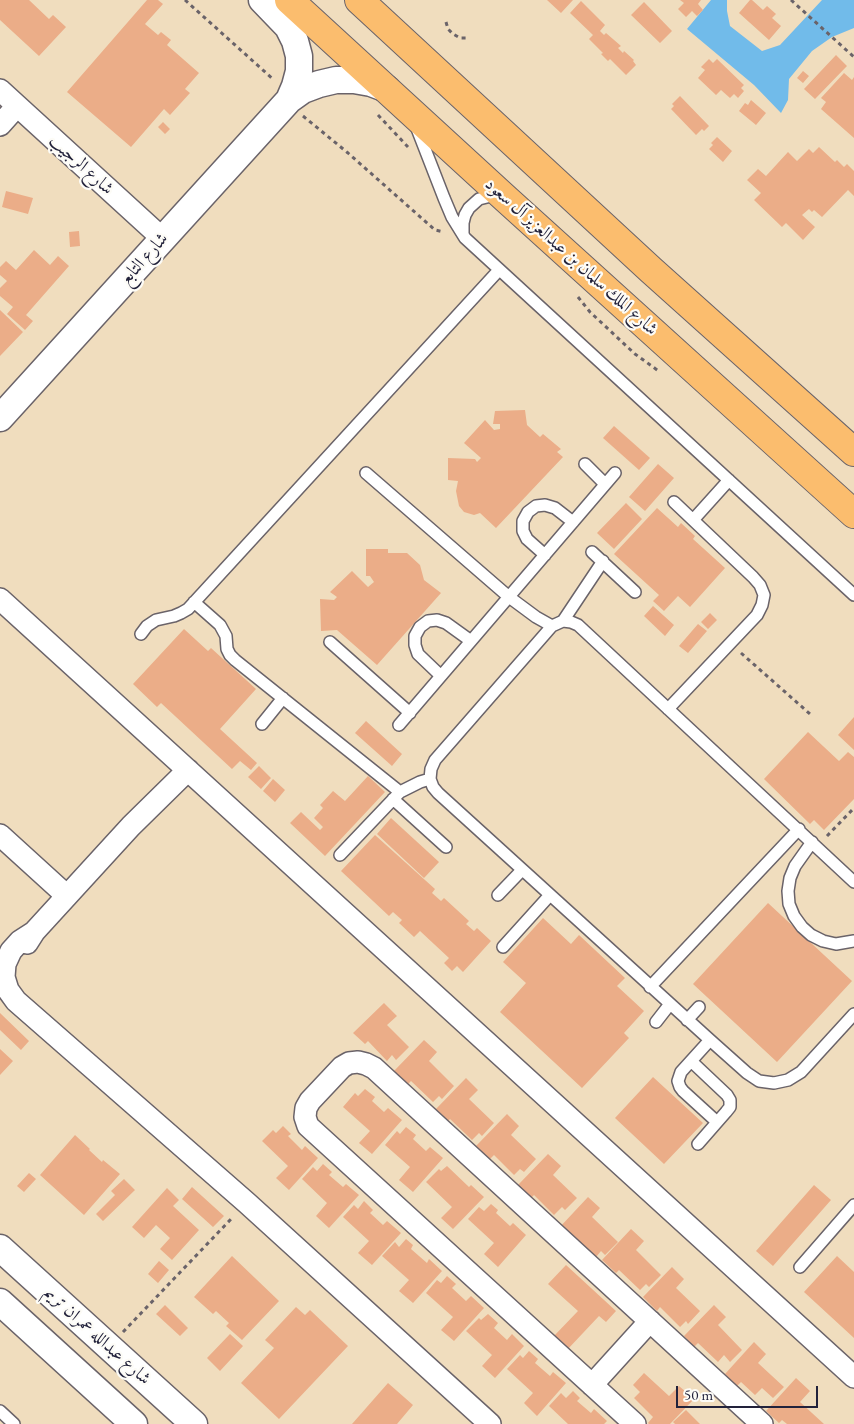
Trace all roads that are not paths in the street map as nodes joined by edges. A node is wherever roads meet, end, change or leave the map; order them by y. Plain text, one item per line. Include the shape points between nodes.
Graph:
1 (262, 0) edge
2 (290, 0) edge
3 (358, 0) edge
4 (0, 90) edge
5 (282, 91) junction
6 (381, 101) junction
7 (17, 106) junction
8 (409, 110) junction
9 (0, 124) edge
10 (504, 198) junction
11 (464, 238) junction
12 (163, 239) junction
13 (499, 270) junction
14 (0, 418) edge
15 (854, 452) edge
16 (585, 464) dead end
17 (366, 473) dead end
18 (615, 473) dead end
19 (728, 480) junction
20 (605, 484) junction
21 (674, 502) dead end
22 (854, 514) edge
23 (693, 520) junction
24 (573, 522) junction
25 (592, 552) dead end
26 (544, 555) junction
27 (603, 561) junction
28 (635, 592) dead end
29 (854, 595) edge
30 (508, 597) junction
31 (0, 599) edge
32 (194, 602) junction
33 (563, 621) junction
34 (552, 626) junction
35 (141, 634) dead end
36 (471, 641) junction
37 (330, 642) dead end
38 (441, 676) junction
39 (283, 698) junction
40 (668, 709) junction
41 (410, 713) junction
42 (262, 724) dead end
43 (399, 725) dead end
44 (182, 764) junction
45 (430, 779) junction
46 (396, 796) junction
47 (798, 829) junction
48 (0, 836) edge
49 (815, 844) junction
50 (446, 847) dead end
51 (340, 855) dead end
52 (522, 870) junction
53 (853, 878) edge
54 (498, 895) dead end
55 (550, 895) junction
56 (67, 896) junction
57 (854, 941) edge
58 (503, 947) dead end
59 (650, 987) junction
60 (670, 1004) junction
61 (699, 1007) dead end
62 (854, 1014) edge
63 (687, 1020) junction
64 (656, 1022) dead end
65 (710, 1040) junction
66 (691, 1061) junction
67 (717, 1122) junction
68 (698, 1144) dead end
69 (854, 1205) edge
70 (0, 1248) edge
71 (800, 1266) dead end
72 (0, 1302) edge
73 (650, 1321) junction
74 (854, 1377) edge
75 (592, 1385) junction
76 (0, 1411) edge
77 (14, 1424) edge
78 (134, 1424) edge
79 (194, 1424) edge
80 (490, 1424) edge
81 (635, 1424) edge
82 (762, 1424) edge

1 - 5 street, شارع التابع via 288,27 299,56 296,86
2 - 6 main road, شارع الملك سلمان بن عبدالعزيز آل سعود
3 - 15 main road
4 - 7 street, شارع الرجيب
5 - 6 street, شارع التابع via 303,90 336,80 354,80 371,83
5 - 12 street, شارع التابع via 271,120
6 - 8 main road, شارع الملك سلمان بن عبدالعزيز آل سعود
7 - 9 street
7 - 12 street, شارع الرجيب
8 - 10 main road, شارع الملك سلمان بن عبدالعزيز آل سعود
8 - 11 lane via 452,217
10 - 11 lane via 485,197 468,208 462,230
10 - 22 main road, شارع الملك سلمان بن عبدالعزيز آل سعود
11 - 13 lane
12 - 14 street, شارع التابع
13 - 19 lane
13 - 32 lane
16 - 20 lane
17 - 30 lane
18 - 20 lane
19 - 23 lane
19 - 29 lane
20 - 24 lane
21 - 23 lane
23 - 40 lane via 760,584 764,595 757,614
24 - 26 lane
24 - 26 lane via 555,508 545,505 536,506 528,512 523,521 526,540
25 - 27 lane
26 - 30 lane
27 - 28 lane
27 - 33 lane
30 - 34 lane
30 - 36 lane
31 - 44 street
32 - 35 lane via 181,613 156,620
32 - 39 lane via 224,630 230,655
33 - 34 lane
33 - 40 lane via 578,625
34 - 45 lane via 435,760
36 - 38 lane
36 - 38 lane via 446,622 428,621 420,627 415,636 418,654
37 - 41 lane
38 - 41 lane
39 - 42 lane
39 - 46 lane
40 - 47 lane
41 - 43 lane
44 - 56 street via 148,796 131,826
44 - 74 street
45 - 46 lane
45 - 52 lane via 438,793
46 - 50 lane
46 - 51 lane
47 - 49 lane
47 - 59 lane
48 - 56 street
49 - 53 lane
49 - 57 lane via 795,866 790,878 789,904 794,916 811,936 836,944
52 - 54 lane
52 - 55 lane
55 - 58 lane
55 - 59 lane
56 - 80 street via 34,932 11,951 4,977 16,1001 247,1203
59 - 60 lane
60 - 63 lane
60 - 64 lane
61 - 63 lane
62 - 65 lane via 801,1072 788,1080 774,1083 759,1081 747,1073
63 - 65 lane
65 - 66 lane
66 - 67 lane via 679,1076 680,1087
66 - 67 lane via 730,1100 730,1107
67 - 68 lane
69 - 71 lane
70 - 79 street, شارع عبدالله عمران تريم
72 - 78 street
73 - 75 street
73 - 75 street via 374,1068 358,1062 342,1067 310,1101 305,1117 308,1126
73 - 82 street
75 - 81 street
76 - 77 lane

